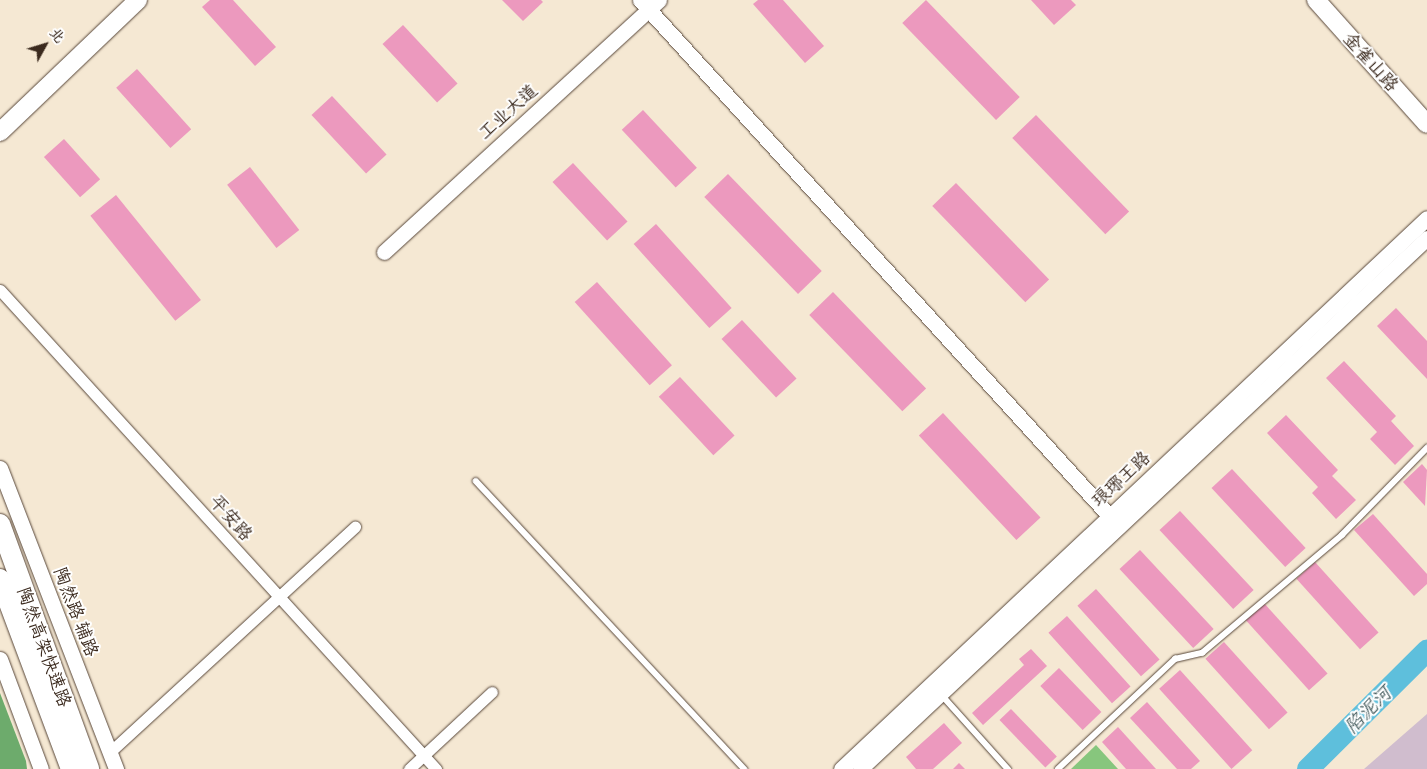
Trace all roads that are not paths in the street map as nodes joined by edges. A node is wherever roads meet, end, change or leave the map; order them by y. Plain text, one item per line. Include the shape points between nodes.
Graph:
1 (138, 0) edge
2 (1316, 0) edge
3 (1331, 0) edge
4 (649, 3) edge
5 (1427, 106) edge
6 (1427, 124) edge
7 (0, 132) edge
8 (1427, 218) edge
9 (1427, 238) edge
10 (384, 252) dead end
11 (0, 290) edge
12 (1427, 448) edge
13 (0, 468) edge
14 (476, 481) dead end
15 (1114, 521) junction
16 (0, 524) edge
17 (354, 527) dead end
18 (0, 579) edge
19 (279, 597) junction
20 (0, 659) edge
21 (936, 689) junction
22 (492, 692) dead end
23 (110, 752) junction
24 (423, 756) junction
25 (41, 769) edge
26 (71, 769) edge
27 (89, 769) edge
28 (116, 769) edge
29 (409, 769) edge
30 (436, 769) edge
31 (745, 769) edge
32 (841, 769) edge
33 (860, 769) edge
34 (1008, 769) edge
35 (1058, 769) edge

1 - 7 main road
2 - 6 main road, 金雀山路
3 - 5 main road, 金雀山路
4 - 10 main road, 工业大道
4 - 15 main road
8 - 15 main road, 琅琊王路
9 - 15 main road, 琅琊王路
11 - 19 street, 平安路
12 - 35 lane via 1342,535 1202,653 1175,659
13 - 23 main road, 陶然路 辅路
14 - 31 lane
15 - 21 main road, 琅琊王路
16 - 27 highway, 陶然高架快速路
17 - 19 street
18 - 26 highway, 陶然高架快速路
19 - 23 street
19 - 24 street, 平安路
20 - 25 main road
21 - 32 main road, 琅琊王路
21 - 33 main road, 琅琊王路
21 - 34 lane
22 - 24 street
23 - 28 main road, 陶然路 辅路
24 - 29 street
24 - 30 street, 平安路

